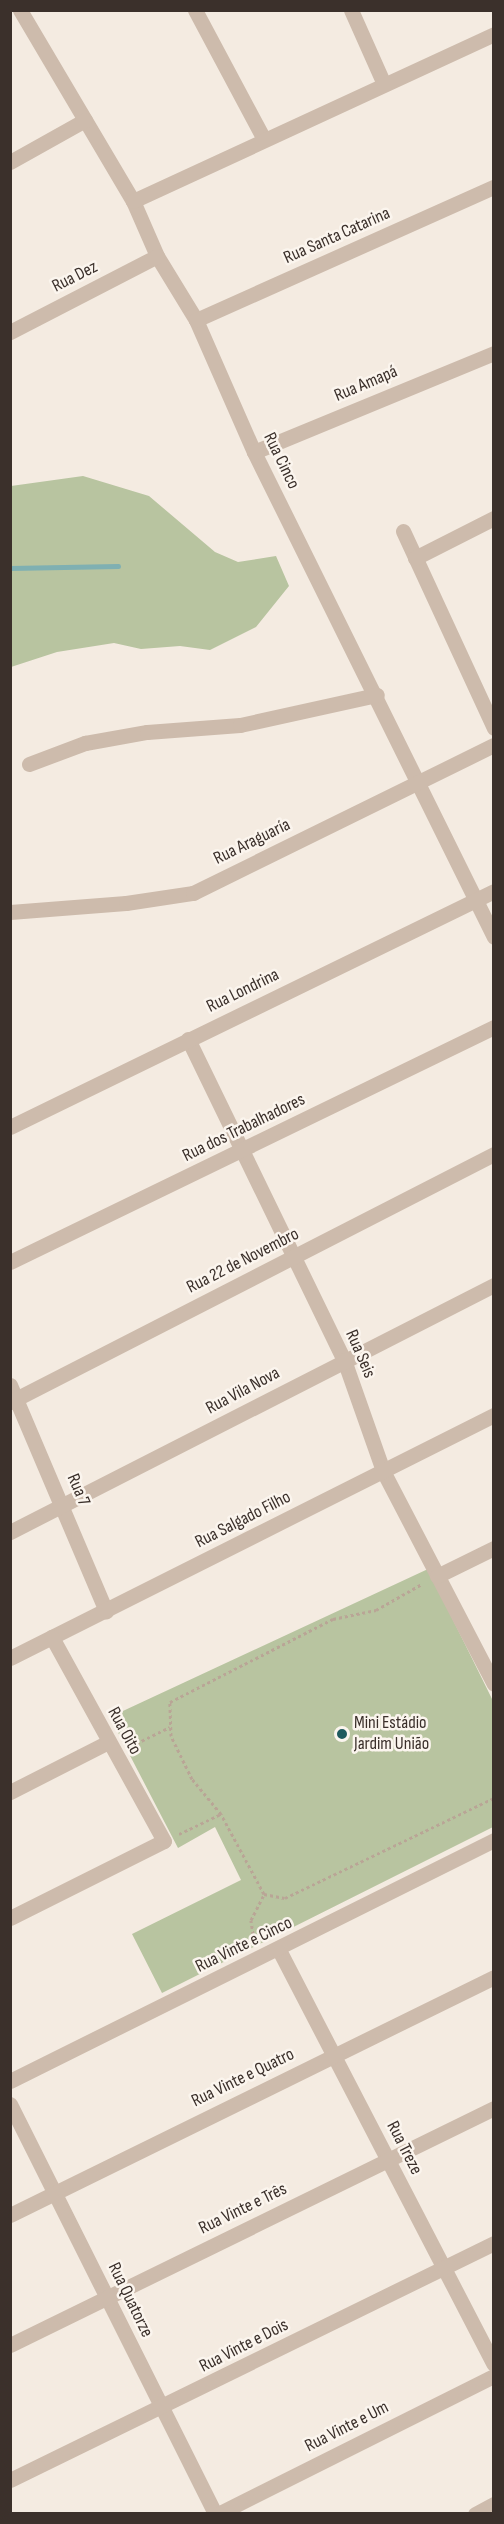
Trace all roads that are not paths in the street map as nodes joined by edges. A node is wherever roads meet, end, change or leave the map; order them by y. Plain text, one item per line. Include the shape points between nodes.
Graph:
1 (20, 10) edge
2 (195, 10) edge
3 (351, 10) edge
4 (494, 34) edge
5 (384, 84) junction
6 (85, 120) junction
7 (264, 139) junction
8 (10, 162) edge
9 (494, 187) edge
10 (133, 201) junction
11 (157, 256) junction
12 (196, 320) junction
13 (10, 332) edge
14 (494, 353) edge
15 (254, 452) junction
16 (494, 518) edge
17 (403, 531) dead end
18 (415, 558) junction
19 (377, 695) junction
20 (494, 728) edge
21 (494, 745) edge
22 (29, 764) dead end
23 (420, 781) junction
24 (494, 891) edge
25 (475, 900) junction
26 (10, 912) edge
27 (494, 937) edge
28 (494, 1027) edge
29 (188, 1039) junction
30 (10, 1127) edge
31 (243, 1150) junction
32 (494, 1154) edge
33 (292, 1258) junction
34 (10, 1262) edge
35 (494, 1285) edge
36 (344, 1360) junction
37 (13, 1395) edge
38 (494, 1415) edge
39 (383, 1470) junction
40 (64, 1507) junction
41 (10, 1532) edge
42 (494, 1548) edge
43 (437, 1576) junction
44 (106, 1611) junction
45 (52, 1637) junction
46 (10, 1658) edge
47 (493, 1681) edge
48 (111, 1748) junction
49 (10, 1792) edge
50 (494, 1840) edge
51 (10, 1918) edge
52 (279, 1950) junction
53 (494, 1977) edge
54 (333, 2055) junction
55 (10, 2081) edge
56 (10, 2104) edge
57 (494, 2108) edge
58 (388, 2160) junction
59 (55, 2193) junction
60 (10, 2216) edge
61 (494, 2243) edge
62 (443, 2268) junction
63 (106, 2297) junction
64 (10, 2345) edge
65 (494, 2364) edge
66 (494, 2376) edge
67 (162, 2408) junction
68 (10, 2480) edge
69 (494, 2504) edge
70 (216, 2514) edge
71 (474, 2514) edge

1 - 6 street, Rua Cinco
2 - 7 street
3 - 5 street
4 - 5 street
5 - 7 street
6 - 8 street
6 - 10 street, Rua Cinco
7 - 10 street
9 - 12 street, Rua Santa Catarina
10 - 11 street, Rua Cinco
11 - 12 street, Rua Cinco
11 - 13 street, Rua Dez
12 - 15 street, Rua Cinco
14 - 15 street, Rua Amapá
15 - 19 street, Rua Cinco
16 - 18 street
17 - 18 street
18 - 20 street
19 - 22 street via 240,725 147,732 95,741
19 - 23 street, Rua Cinco
21 - 23 street, Rua Araguaría
23 - 25 street, Rua Cinco
23 - 26 street, Rua Araguaría via 193,892 126,903
24 - 25 street, Rua Londrina
25 - 27 street, Rua Cinco
25 - 29 street, Rua Londrina
28 - 31 street, Rua dos Trabalhadores
29 - 30 street, Rua Londrina
29 - 31 street, Rua Seis
31 - 33 street, Rua Seis
31 - 34 street, Rua dos Trabalhadores
32 - 33 street, Rua 22 de Novembro
33 - 36 street, Rua Seis
33 - 37 street, Rua 22 de Novembro
35 - 36 street, Rua Vila Nova
36 - 39 street, Rua Seis
36 - 40 street, Rua Vila Nova
37 - 40 street, Rua 7
38 - 39 street, Rua Salgado Filho
39 - 43 street, Rua Seis
39 - 44 street, Rua Salgado Filho
40 - 41 street, Rua Vila Nova
40 - 44 street, Rua 7
42 - 43 street
43 - 47 street, Rua Seis
44 - 45 street, Rua Salgado Filho
45 - 46 street, Rua Salgado Filho
45 - 48 street, Rua Oito
48 - 49 street
48 - 51 street, Rua Oito via 164,1841
50 - 52 street, Rua Vinte e Cinco
52 - 54 street, Rua Treze
52 - 55 street, Rua Vinte e Cinco
53 - 54 street, Rua Vinte e Quatro
54 - 58 street, Rua Treze
54 - 59 street, Rua Vinte e Quatro
56 - 59 street, Rua Quatorze
57 - 58 street, Rua Vinte e Três
58 - 62 street, Rua Treze
58 - 63 street, Rua Vinte e Três
59 - 60 street, Rua Vinte e Quatro
59 - 63 street, Rua Quatorze
61 - 62 street, Rua Vinte e Dois
62 - 65 street, Rua Treze
62 - 67 street, Rua Vinte e Dois
63 - 64 street, Rua Vinte e Três
63 - 67 street, Rua Quatorze
66 - 70 street, Rua Vinte e Um
67 - 68 street, Rua Vinte e Dois
67 - 70 street, Rua Quatorze
69 - 71 street

